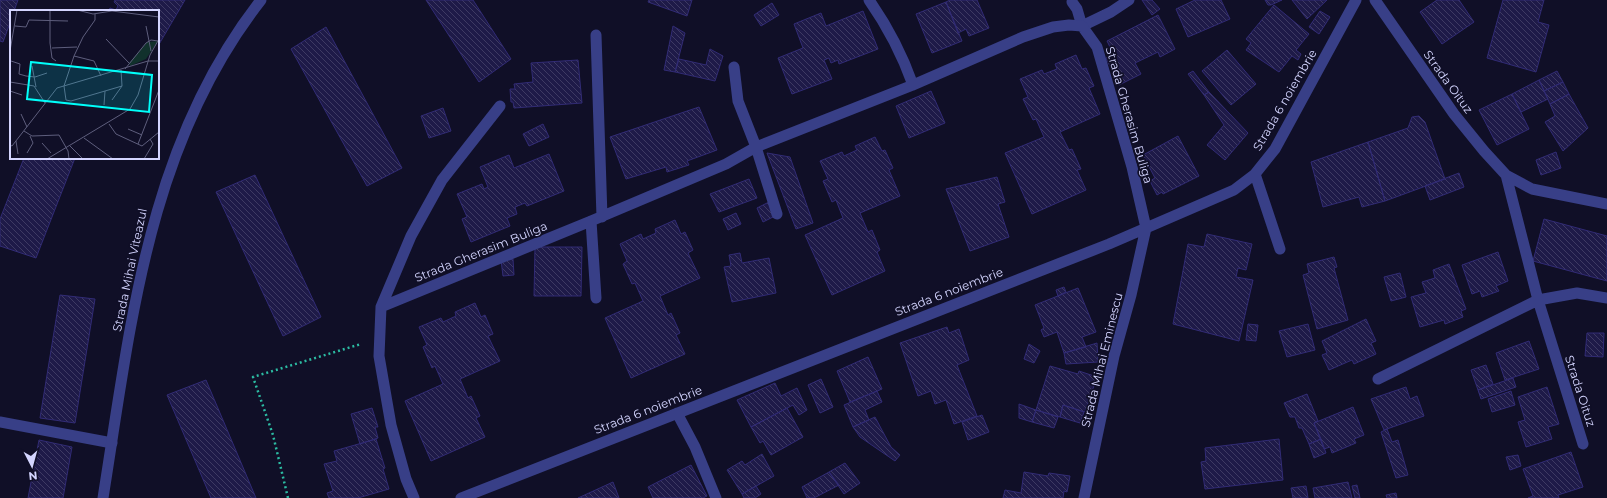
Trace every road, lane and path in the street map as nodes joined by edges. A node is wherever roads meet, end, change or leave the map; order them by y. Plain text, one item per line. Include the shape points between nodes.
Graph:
1 (261, 0) edge
2 (869, 0) edge
3 (1129, 0) edge
4 (1356, 0) edge
5 (1375, 0) edge
6 (1072, 2) dead end
7 (1082, 26) junction
8 (596, 35) dead end
9 (734, 68) dead end
10 (912, 86) junction
11 (500, 106) dead end
12 (756, 147) junction
13 (1255, 174) junction
14 (1506, 176) junction
15 (1607, 204) edge
16 (777, 214) dead end
17 (602, 217) junction
18 (591, 221) junction
19 (1146, 228) junction
20 (1280, 249) dead end
21 (596, 298) dead end
22 (1607, 298) edge
23 (1538, 300) junction
24 (381, 307) junction
25 (379, 338) junction
26 (1378, 379) dead end
27 (677, 413) junction
28 (0, 422) edge
29 (112, 443) junction
30 (1583, 444) dead end
31 (103, 498) edge
32 (288, 498) edge
33 (414, 498) edge
34 (461, 498) edge
35 (716, 498) edge
36 (1084, 498) edge

1 - 29 street, Strada Mihai Viteazul via 226,49 208,82 178,146 157,208 122,376
2 - 10 street via 903,57
3 - 7 street
4 - 13 street, Strada 6 noiembrie via 1275,149
5 - 14 street, Strada Oituz via 1450,108
6 - 7 street
7 - 10 street, Strada Gherasim Buliga via 1053,27 1023,37
7 - 19 street, Strada Gherasim Buliga via 1097,47 1132,168
8 - 17 street
9 - 12 street via 738,101
10 - 12 street, Strada Gherasim Buliga
11 - 24 street, Strada Gherasim Buliga via 442,180 411,236
12 - 16 street
12 - 17 street, Strada Gherasim Buliga via 726,164
13 - 19 street, Strada 6 noiembrie via 1224,195
13 - 20 street
14 - 15 street, Strada Oituz via 1532,189
14 - 23 street, Strada Oituz
17 - 18 street, Strada Gherasim Buliga
18 - 21 street
18 - 24 street, Strada Gherasim Buliga
19 - 27 street, Strada 6 noiembrie
19 - 36 street, Strada Mihai Eminescu via 1114,356
22 - 23 street via 1577,293
23 - 26 street
23 - 30 street, Strada Oituz
24 - 25 street, Strada Gherasim Buliga
25 - 32 path via 253,377 273,435
25 - 33 street, Strada Gherasim Buliga via 379,356 391,424 406,479
27 - 34 street, Strada 6 noiembrie
27 - 35 street via 695,447
28 - 29 street
29 - 31 street, Strada Mihai Viteazul

